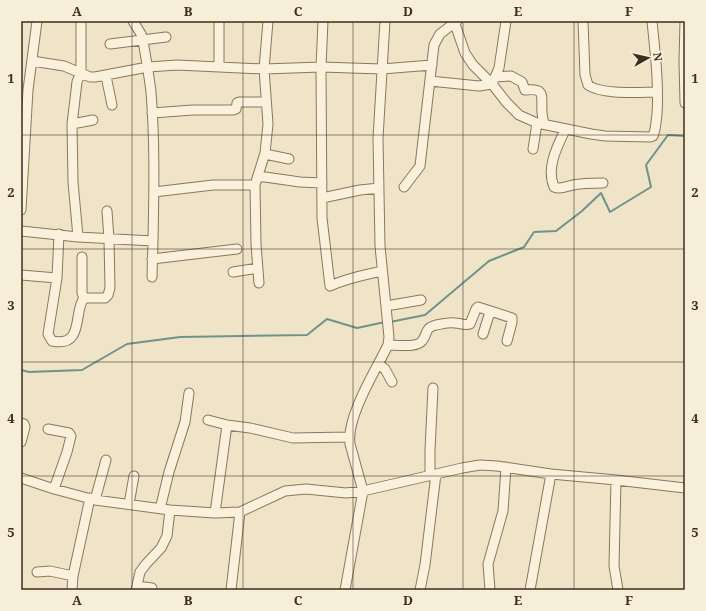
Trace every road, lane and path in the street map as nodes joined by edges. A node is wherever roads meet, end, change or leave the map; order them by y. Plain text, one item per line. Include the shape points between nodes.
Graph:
1 (37, 21) edge
2 (81, 21) edge
3 (133, 21) edge
4 (219, 21) edge
5 (268, 21) edge
6 (323, 21) edge
7 (385, 21) edge
8 (506, 21) edge
9 (584, 21) edge
10 (652, 21) edge
11 (685, 21) edge
12 (456, 22) edge
13 (166, 37) dead end
14 (143, 41) junction
15 (110, 44) dead end
16 (32, 61) junction
17 (432, 65) junction
18 (219, 67) junction
19 (321, 67) junction
20 (148, 68) junction
21 (382, 68) junction
22 (264, 69) junction
23 (81, 72) junction
24 (106, 76) junction
25 (494, 80) junction
26 (430, 81) junction
27 (658, 92) junction
28 (266, 102) junction
29 (685, 103) edge
30 (112, 105) dead end
31 (152, 113) junction
32 (93, 120) dead end
33 (72, 124) junction
34 (540, 124) junction
35 (565, 130) junction
36 (533, 149) dead end
37 (22, 152) edge
38 (265, 154) junction
39 (289, 159) dead end
40 (258, 176) junction
41 (322, 183) junction
42 (603, 183) dead end
43 (255, 185) junction
44 (404, 187) dead end
45 (379, 188) junction
46 (154, 192) junction
47 (322, 198) junction
48 (21, 210) edge
49 (107, 211) dead end
50 (21, 231) edge
51 (59, 234) junction
52 (78, 237) junction
53 (109, 238) junction
54 (153, 241) junction
55 (237, 249) dead end
56 (82, 257) dead end
57 (152, 259) junction
58 (258, 268) junction
59 (233, 272) dead end
60 (382, 272) junction
61 (21, 274) edge
62 (152, 277) dead end
63 (57, 278) junction
64 (259, 283) dead end
65 (84, 298) junction
66 (420, 300) dead end
67 (386, 309) junction
68 (490, 312) junction
69 (483, 334) dead end
70 (507, 341) dead end
71 (388, 346) junction
72 (378, 364) junction
73 (392, 382) dead end
74 (433, 388) dead end
75 (189, 393) dead end
76 (208, 420) dead end
77 (21, 423) edge
78 (227, 425) junction
79 (48, 429) dead end
80 (349, 437) junction
81 (21, 442) edge
82 (106, 460) dead end
83 (506, 467) junction
84 (551, 474) junction
85 (433, 475) junction
86 (134, 476) dead end
87 (21, 478) edge
88 (616, 480) junction
89 (685, 488) edge
90 (54, 489) junction
91 (363, 491) junction
92 (92, 499) junction
93 (130, 504) junction
94 (160, 509) junction
95 (170, 510) junction
96 (240, 512) junction
97 (215, 513) junction
98 (37, 572) dead end
99 (73, 576) junction
100 (137, 588) edge
101 (152, 588) dead end
102 (72, 590) edge
103 (231, 590) edge
104 (345, 590) edge
105 (420, 590) edge
106 (490, 590) edge
107 (530, 590) edge
108 (618, 590) edge

1 - 16 street
2 - 23 street
3 - 14 street
4 - 18 street
5 - 22 street
6 - 19 street
7 - 21 street
8 - 25 street via 499,68
9 - 27 street via 585,75 588,85 595,89 616,92
10 - 27 street
11 - 29 street
12 - 17 street via 436,39
12 - 25 street via 465,53 473,65
13 - 14 street
14 - 15 street
14 - 20 street
16 - 23 street via 64,66
16 - 37 street
17 - 21 street
17 - 26 street
18 - 20 street via 178,65
18 - 22 street
19 - 21 street
19 - 22 street
19 - 41 street
20 - 24 street
20 - 31 street
21 - 45 street via 378,138
22 - 28 street
23 - 24 street via 90,77
23 - 33 street via 77,82
24 - 30 street
25 - 26 street via 479,86
25 - 34 street via 507,103 519,115
25 - 34 street via 511,76 522,82 525,90 539,90 542,96 544,122
26 - 44 street via 420,166
27 - 35 street via 653,136 605,136
28 - 31 street via 239,102 233,110
28 - 38 street via 268,124
31 - 46 street
32 - 33 street
33 - 52 street via 73,182
34 - 35 street
34 - 36 street
35 - 42 street via 553,158 554,187 558,189 572,185
37 - 48 street
38 - 39 street
38 - 40 street
40 - 41 street
40 - 43 street
41 - 47 street
43 - 46 street via 213,185
43 - 58 street
45 - 47 street
45 - 60 street
46 - 54 street
47 - 60 street via 330,286 340,281
49 - 53 street
50 - 51 street
51 - 52 street
51 - 63 street
52 - 53 street
53 - 54 street
53 - 65 street via 108,295 105,298
54 - 57 street
55 - 57 street
56 - 65 street
57 - 62 street
58 - 59 street
58 - 64 street
60 - 67 street
61 - 63 street
63 - 65 street via 48,334 52,341 63,342 74,334
66 - 67 street
67 - 71 street
68 - 69 street
68 - 70 street via 512,318
68 - 71 street via 477,308 470,324 467,325 453,322 435,325 427,330 419,344
71 - 72 street
72 - 73 street via 385,369
72 - 80 street via 362,394
74 - 85 street via 430,450
75 - 94 street via 185,422
76 - 78 street
77 - 81 street via 26,427
78 - 80 street via 293,438
78 - 97 street
79 - 90 street via 69,433 71,436 68,452
80 - 91 street
82 - 92 street
83 - 84 street
83 - 85 street via 480,465
83 - 106 street via 503,511 488,564
84 - 88 street
84 - 107 street
85 - 91 street
85 - 105 street via 425,565
86 - 93 street
87 - 90 street
88 - 89 street
88 - 108 street via 614,566
90 - 92 street
91 - 96 street via 286,491
91 - 104 street
92 - 93 street
92 - 99 street
93 - 94 street
94 - 95 street
95 - 97 street
95 - 100 street via 167,536 161,548 140,572
96 - 97 street
96 - 103 street
98 - 99 street via 50,571
99 - 102 street
100 - 101 street

